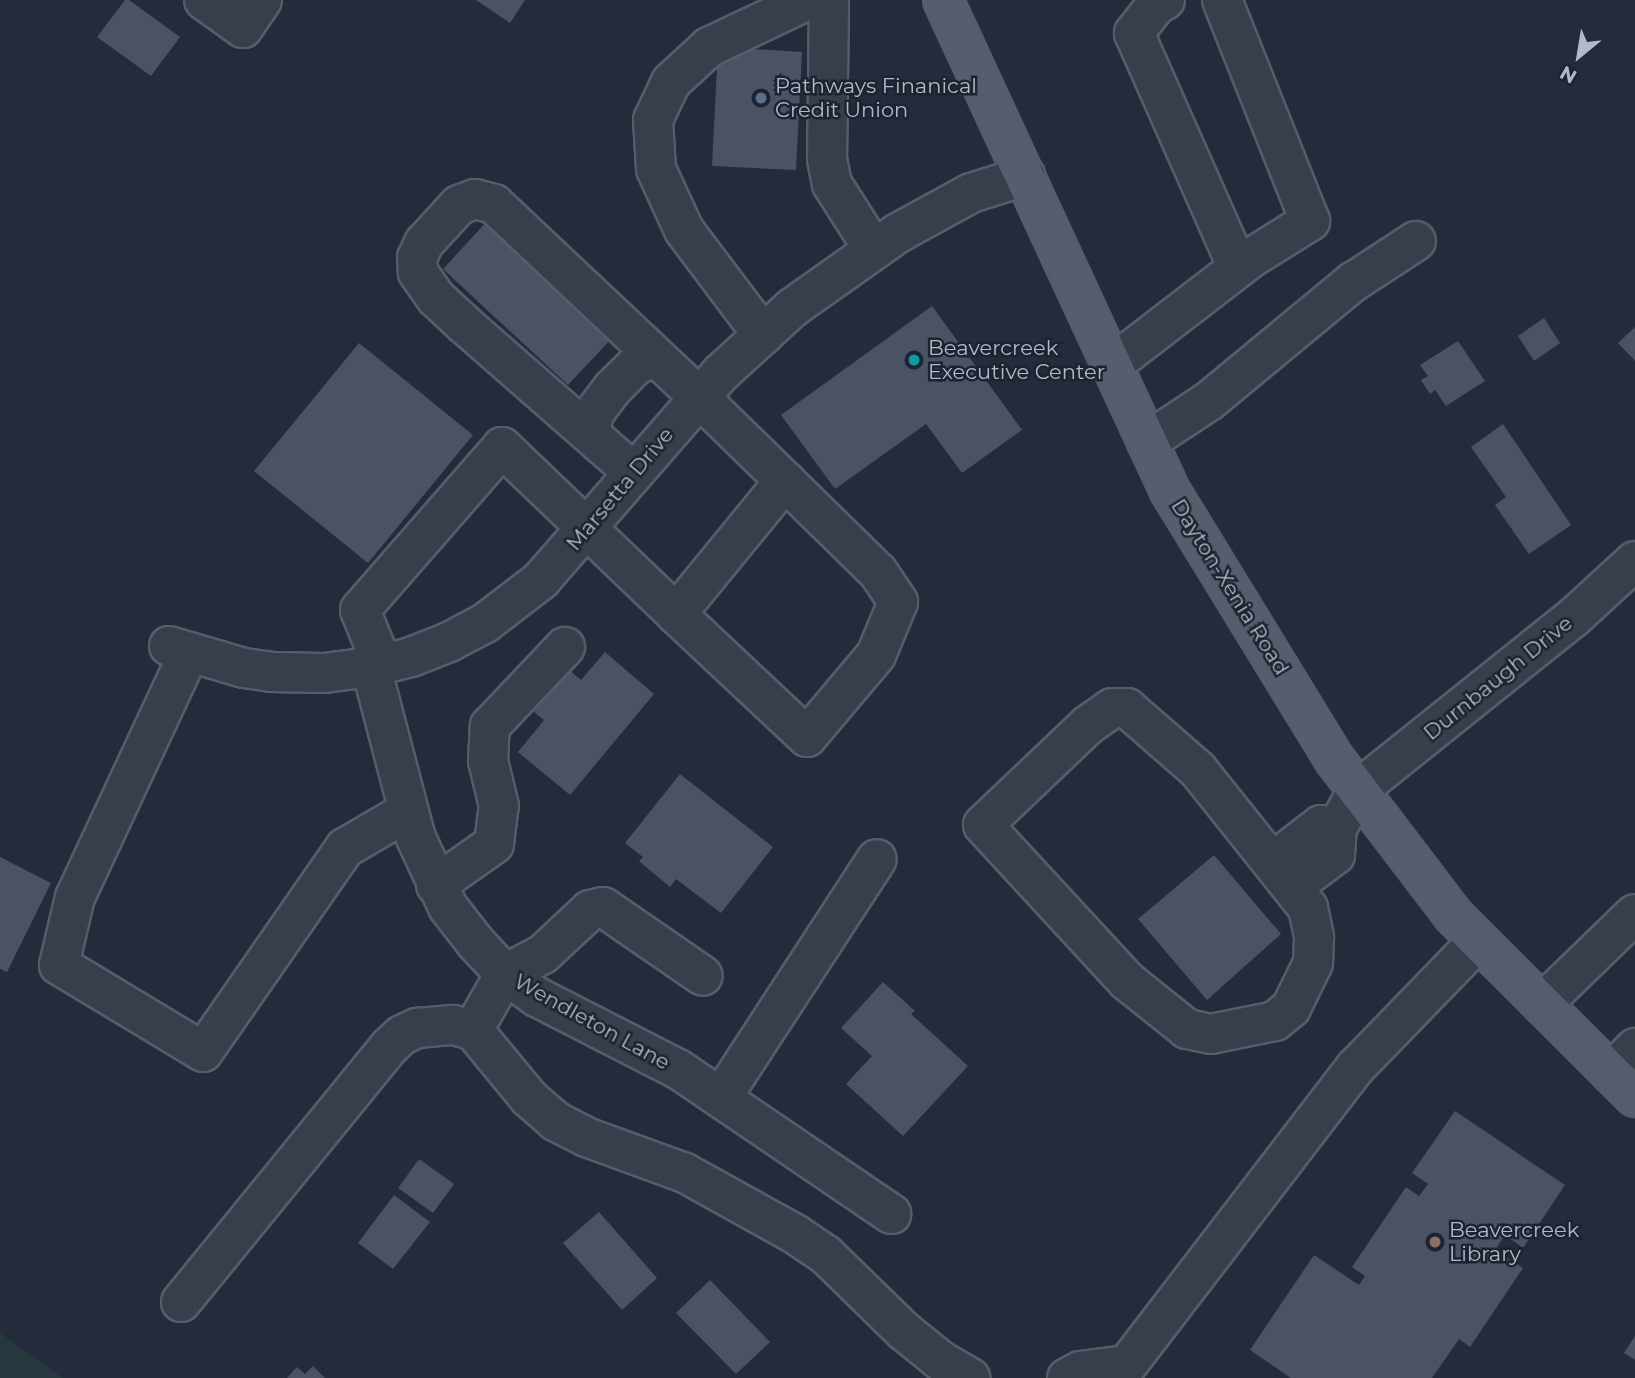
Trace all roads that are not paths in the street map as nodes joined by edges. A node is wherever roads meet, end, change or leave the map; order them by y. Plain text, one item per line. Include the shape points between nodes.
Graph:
1 (204, 0) edge
2 (262, 0) edge
3 (808, 0) edge
4 (829, 0) edge
5 (943, 0) edge
6 (1166, 0) edge
7 (1222, 0) edge
8 (1024, 176) junction
9 (1416, 241) dead end
10 (874, 250) junction
11 (1238, 268) junction
12 (763, 335) junction
13 (654, 356) junction
14 (1112, 365) junction
15 (699, 397) junction
16 (590, 432) junction
17 (1147, 442) junction
18 (633, 472) junction
19 (785, 481) junction
20 (586, 528) junction
21 (1635, 561) edge
22 (676, 614) junction
23 (565, 647) dead end
24 (376, 666) junction
25 (1358, 790) junction
26 (408, 811) junction
27 (877, 859) dead end
28 (1281, 873) junction
29 (436, 885) junction
30 (1635, 914) edge
31 (1478, 941) junction
32 (505, 974) junction
33 (703, 976) dead end
34 (1542, 1004) junction
35 (474, 1030) junction
36 (1627, 1073) edge
37 (721, 1098) junction
38 (891, 1214) dead end
39 (181, 1302) dead end
40 (1122, 1372) edge
41 (971, 1378) edge
42 (1067, 1378) edge

1 - 2 street via 243,28
3 - 12 street via 709,47 671,82 653,120 656,169 684,230
4 - 10 street via 827,159 832,184
5 - 8 main road, Dayton-Xenia Road
6 - 11 street via 1156,5 1134,33
7 - 11 street via 1310,221
8 - 10 street, Marsetta Drive via 971,193
8 - 14 main road, Dayton-Xenia Road
9 - 17 street via 1353,282 1209,401
10 - 12 street, Marsetta Drive via 818,288
11 - 14 street
12 - 15 street, Marsetta Drive
13 - 15 street
13 - 16 street via 635,366 613,388 594,414
13 - 16 street via 494,204 475,199 459,205 439,223 417,258 418,272 436,298
14 - 17 main road, Dayton-Xenia Road
15 - 18 street, Marsetta Drive
15 - 19 street
16 - 18 street
17 - 25 main road, Dayton-Xenia Road via 1170,491 1335,760
18 - 20 street, Marsetta Drive
19 - 22 street
19 - 22 street via 878,572 898,602 876,655 807,737
20 - 22 street
20 - 24 street, Marsetta Drive via 541,580 505,610 449,642
20 - 24 street, Wendleton Lane via 502,447 360,610
21 - 25 street, Durnbaugh Drive via 1573,618
23 - 29 street via 490,726 488,761 499,806 494,844
24 - 26 street, Wendleton Lane
24 - 26 street, Marsetta Drive via 324,673 272,672 179,649 75,897 59,965 203,1052 345,848
25 - 28 street via 1338,828 1335,855 1304,878
25 - 31 main road, Dayton-Xenia Road
26 - 29 street, Wendleton Lane
27 - 37 street
28 - 28 street via 1308,908 1314,937 1314,963 1304,987 1291,1008 1275,1021 1211,1034 1187,1029 1127,981 983,825 1088,725 1112,708 1127,708 1198,771
29 - 32 street, Wendleton Lane via 463,928
30 - 34 street
31 - 34 main road, Dayton-Xenia Road
31 - 40 street via 1355,1068
32 - 33 street via 543,954 590,910 603,906
32 - 35 street
32 - 37 street, Wendleton Lane via 537,997 678,1069
34 - 36 main road, Dayton-Xenia Road
35 - 39 street via 443,1024 417,1028 389,1047
35 - 41 street via 529,1098 555,1121 685,1173 795,1234 844,1271 904,1331
37 - 38 street, Wendleton Lane
40 - 42 street via 1080,1371

